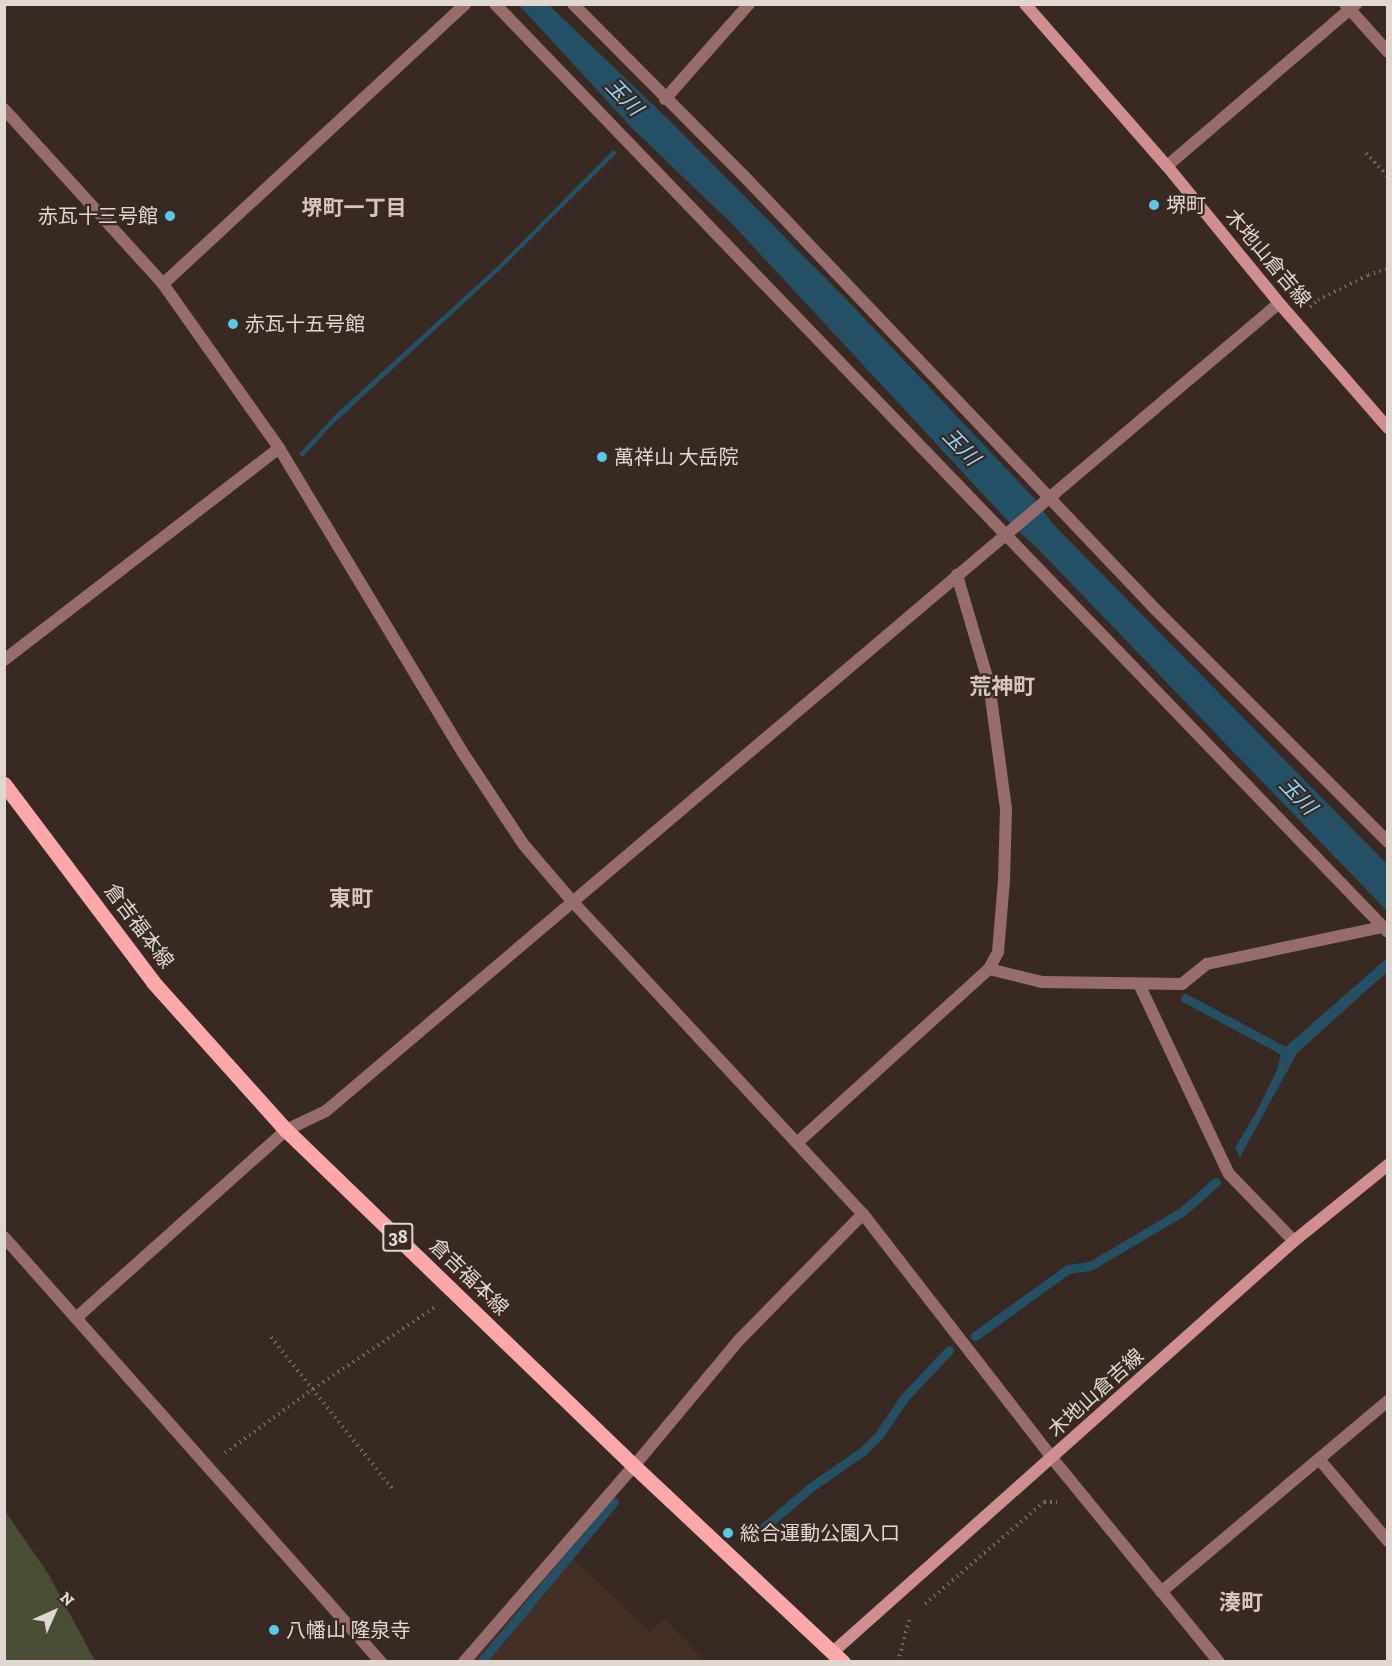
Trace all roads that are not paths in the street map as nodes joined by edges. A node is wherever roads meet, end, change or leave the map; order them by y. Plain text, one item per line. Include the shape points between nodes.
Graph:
1 (465, 4) edge
2 (495, 4) edge
3 (573, 4) edge
4 (749, 4) edge
5 (1024, 4) edge
6 (1350, 6) edge
7 (1388, 52) edge
8 (665, 99) junction
9 (4, 109) edge
10 (1167, 166) junction
11 (163, 284) junction
12 (1279, 303) junction
13 (1388, 428) edge
14 (279, 448) junction
15 (1051, 499) junction
16 (1006, 537) junction
17 (957, 575) junction
18 (4, 660) edge
19 (4, 784) edge
20 (1388, 842) edge
21 (572, 901) junction
22 (1385, 930) edge
23 (989, 969) junction
24 (1139, 984) junction
25 (286, 1130) junction
26 (798, 1142) junction
27 (1388, 1165) edge
28 (863, 1214) junction
29 (4, 1237) edge
30 (1294, 1240) junction
31 (76, 1318) junction
32 (1388, 1401) edge
33 (1052, 1458) junction
34 (1319, 1459) junction
35 (634, 1466) junction
36 (1388, 1541) edge
37 (1161, 1592) junction
38 (833, 1658) edge
39 (381, 1662) edge
40 (464, 1662) edge
41 (1219, 1662) edge

1 - 11 street
2 - 16 street
3 - 8 street
4 - 8 street
5 - 10 main road, 木地山倉吉線
6 - 7 street
6 - 10 street
8 - 15 street via 743,175
9 - 11 street
10 - 12 main road, 木地山倉吉線
11 - 14 street
12 - 13 main road, 木地山倉吉線
12 - 15 street
14 - 18 street
14 - 21 street via 463,753 524,845
15 - 16 street
15 - 20 street
16 - 17 street
16 - 22 street
17 - 21 street
17 - 23 street via 989,684 1006,809 998,952
19 - 25 main road, 倉吉福本線 / 38 via 153,982
21 - 25 street via 326,1111
21 - 26 street
22 - 24 street via 1207,964 1182,984
23 - 24 street via 1042,982
23 - 26 street
24 - 30 street via 1229,1174
25 - 31 street
25 - 35 main road, 倉吉福本線 / 38
26 - 28 street
27 - 30 main road, 木地山倉吉線
28 - 33 street
28 - 35 street via 740,1339
29 - 31 street
30 - 33 main road, 木地山倉吉線
31 - 39 street
32 - 34 street
33 - 37 street
33 - 38 main road, 木地山倉吉線
34 - 36 street
34 - 37 street
35 - 38 main road, 倉吉福本線 / 38
35 - 40 street
37 - 41 street

